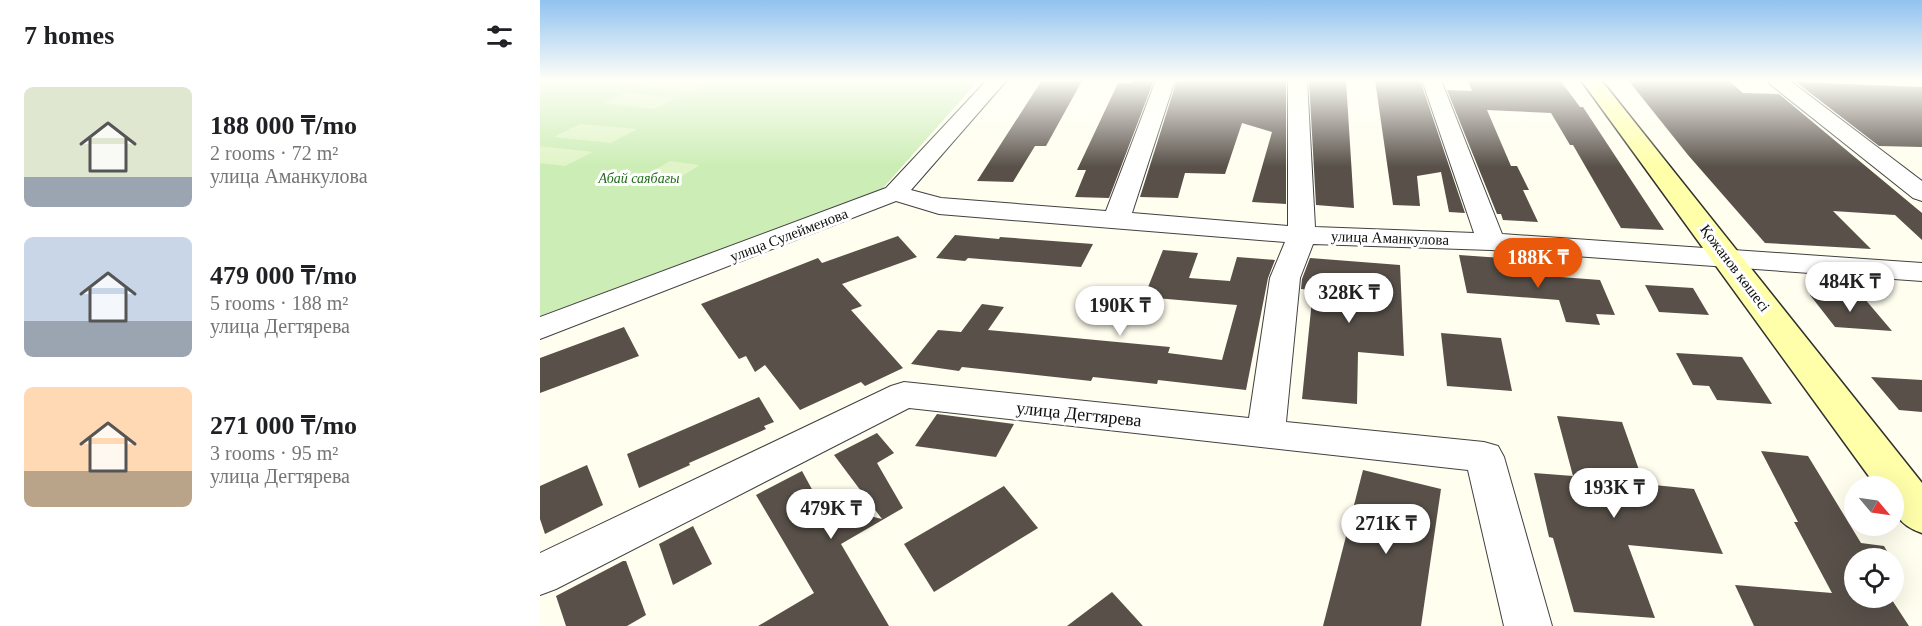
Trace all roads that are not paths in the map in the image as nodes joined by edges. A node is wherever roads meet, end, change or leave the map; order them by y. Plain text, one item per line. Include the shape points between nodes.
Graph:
1 (971, 109) edge
2 (1156, 109) edge
3 (1299, 109) edge
4 (1442, 109) edge
5 (1613, 109) edge
6 (1814, 109) edge
7 (895, 193) junction
8 (1922, 193) edge
9 (1116, 220) junction
10 (1302, 235) junction
11 (1491, 242) junction
12 (1727, 257) junction
13 (1922, 272) edge
14 (540, 329) edge
15 (1266, 434) junction
16 (1922, 515) edge
17 (540, 575) edge
18 (1528, 626) edge

1 - 7 street, улица Сулейменова
2 - 9 street
3 - 10 street
4 - 11 street
5 - 12 main road, Қожанов көшесі
6 - 8 street
7 - 9 street, улица Аманкулова via 939,206
7 - 14 street, улица Сулейменова
9 - 10 street, улица Аманкулова
10 - 11 street, улица Аманкулова
10 - 15 street via 1285,278
11 - 12 street, улица Аманкулова
12 - 13 street, улица Аманкулова
12 - 16 main road, Қожанов көшесі
15 - 17 street, улица Дегтярева via 904,395
15 - 18 street, улица Дегтярева via 1484,457

